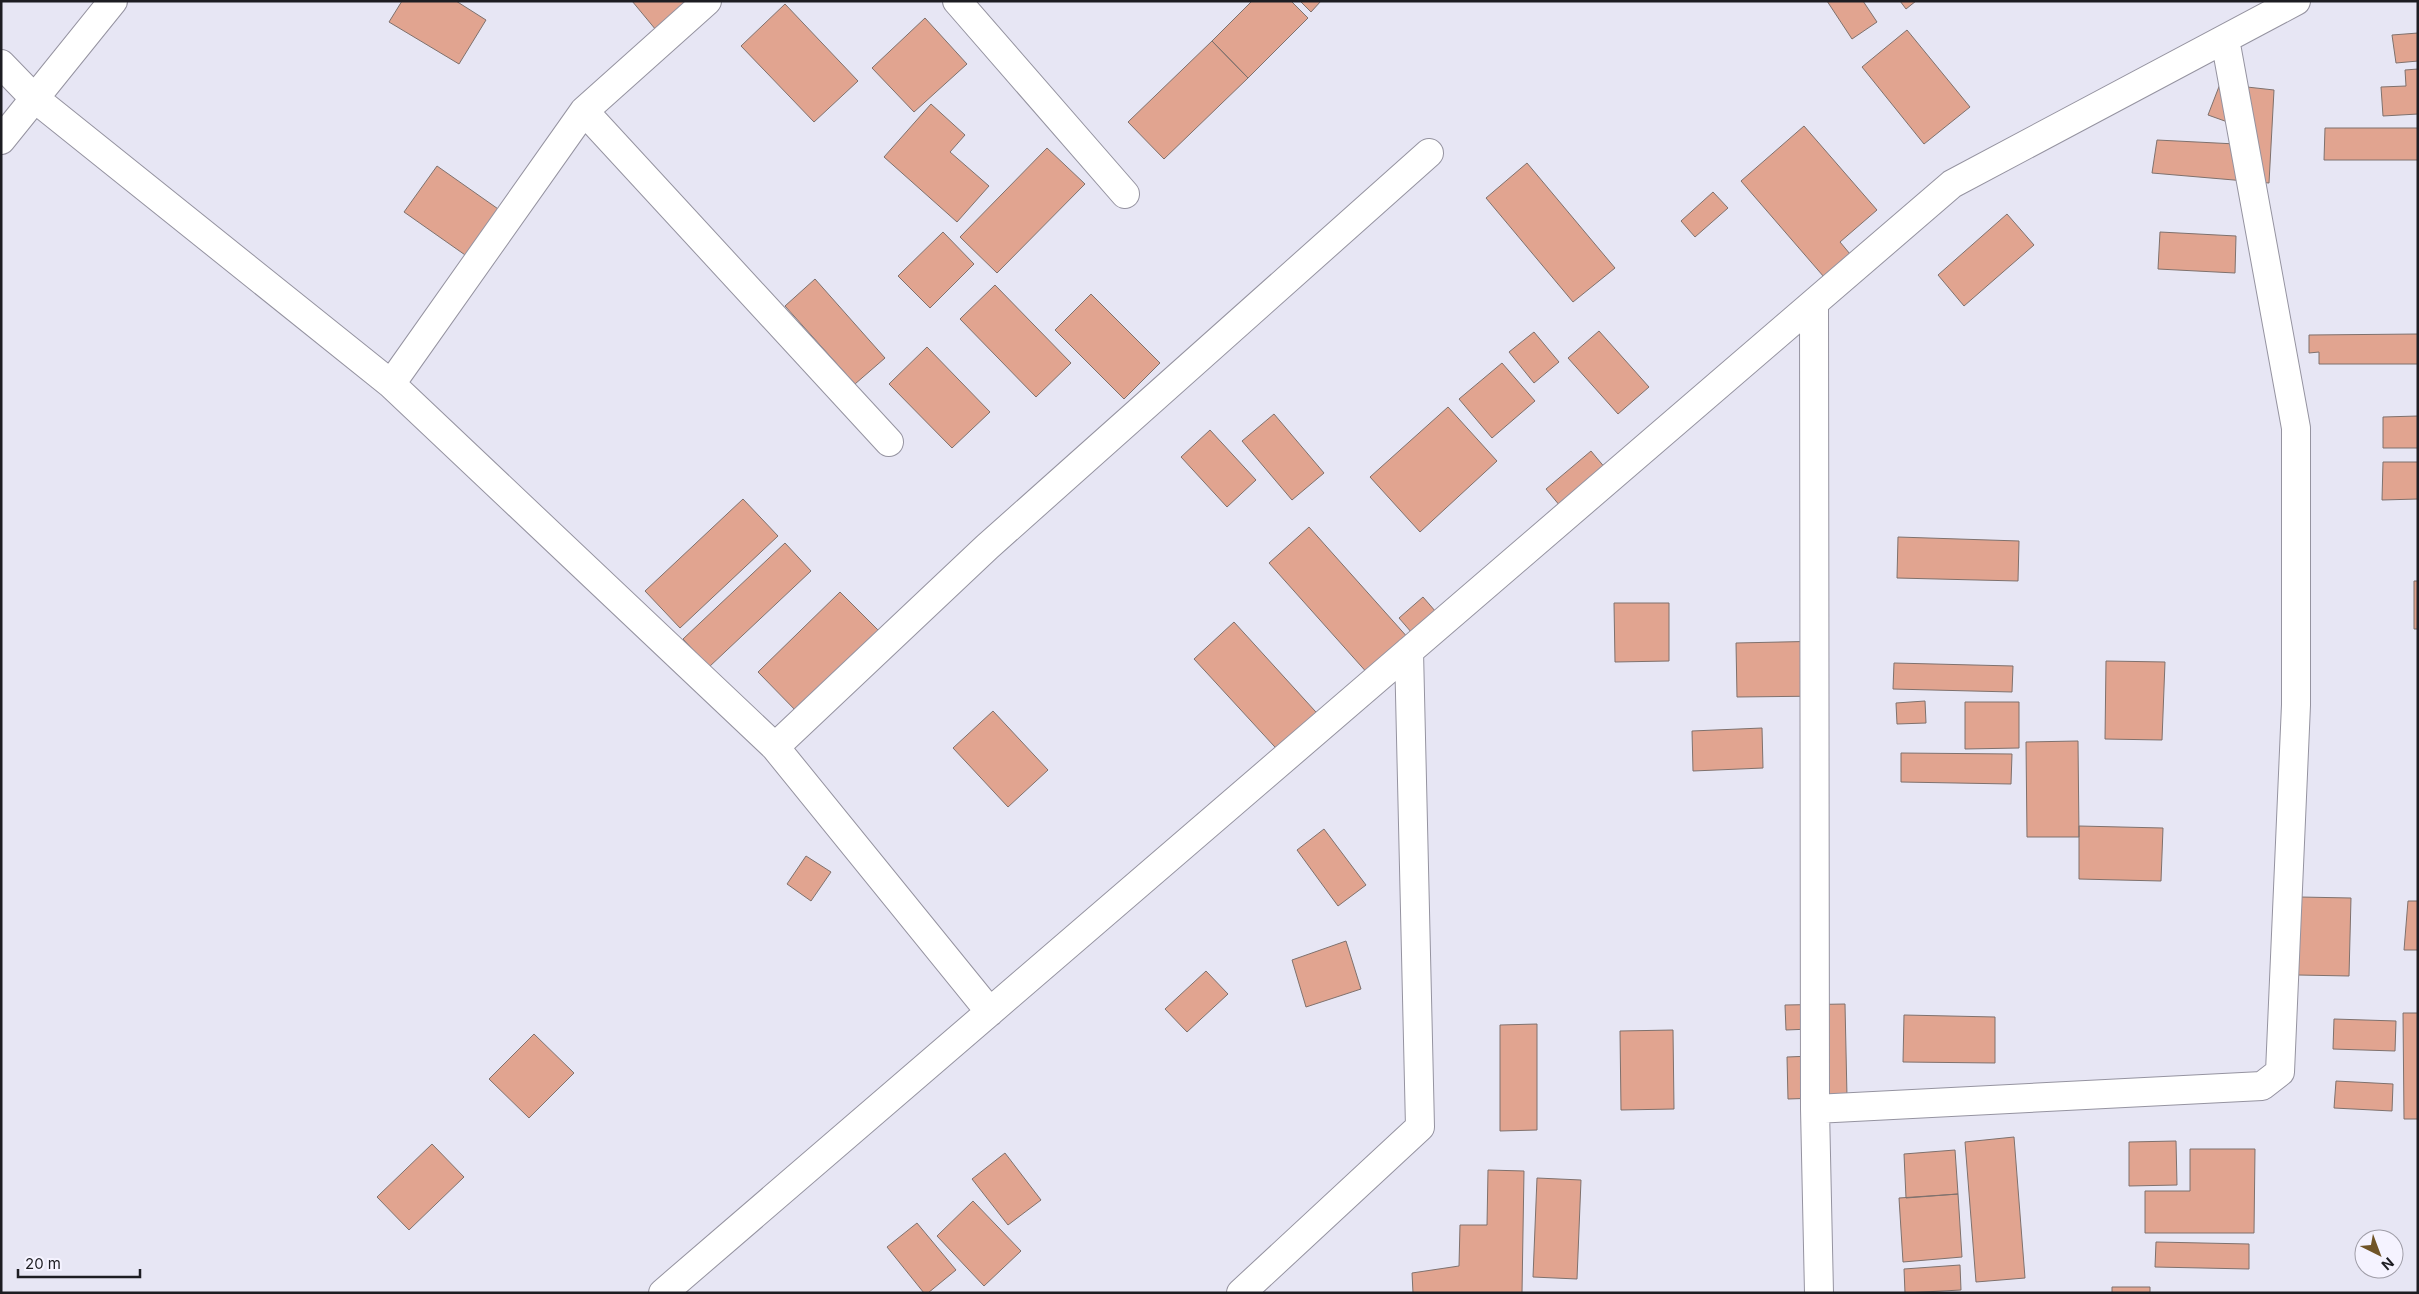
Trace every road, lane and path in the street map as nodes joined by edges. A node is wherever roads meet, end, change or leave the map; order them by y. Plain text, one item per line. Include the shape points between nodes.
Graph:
1 (113, 1) edge
2 (707, 1) edge
3 (957, 1) edge
4 (2296, 1) edge
5 (2225, 39) junction
6 (1, 64) edge
7 (33, 98) junction
8 (584, 111) junction
9 (1, 140) edge
10 (1429, 152) dead end
11 (1125, 194) dead end
12 (1814, 303) junction
13 (391, 384) junction
14 (889, 442) dead end
15 (1409, 651) junction
16 (775, 747) junction
17 (990, 1012) junction
18 (1815, 1109) junction
19 (663, 1293) edge
20 (1241, 1293) edge
21 (1819, 1293) edge

1 - 7 street
2 - 8 street
3 - 11 street
4 - 5 street
5 - 12 street via 1952,184
5 - 18 street via 2296,428 2296,705 2280,1072 2262,1086
6 - 7 street
7 - 9 street
7 - 13 street
8 - 13 street
8 - 14 street
10 - 16 street via 987,548
12 - 15 street
12 - 18 street
13 - 16 street
15 - 17 street
15 - 20 street via 1420,1127
16 - 17 street
17 - 19 street
18 - 21 street

